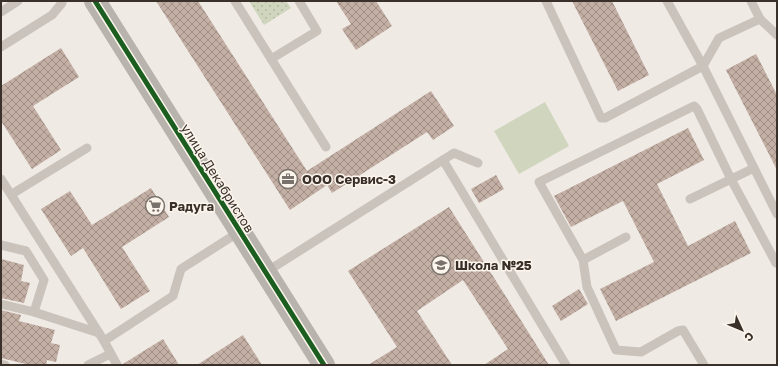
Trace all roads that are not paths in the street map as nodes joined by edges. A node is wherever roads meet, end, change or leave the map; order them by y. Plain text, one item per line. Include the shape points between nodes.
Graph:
1 (18, 1) edge
2 (61, 1) edge
3 (95, 1) edge
4 (235, 1) edge
5 (299, 1) edge
6 (546, 1) edge
7 (667, 1) edge
8 (751, 1) edge
9 (1, 12) edge
10 (760, 19) junction
11 (777, 35) edge
12 (1, 47) edge
13 (271, 60) junction
14 (703, 66) junction
15 (326, 147) dead end
16 (87, 148) dead end
17 (443, 160) junction
18 (478, 163) dead end
19 (754, 168) junction
20 (1, 179) edge
21 (731, 179) junction
22 (12, 194) junction
23 (690, 199) dead end
24 (777, 214) edge
25 (239, 232) junction
26 (626, 237) dead end
27 (1, 245) edge
28 (583, 260) junction
29 (776, 263) dead end
30 (265, 272) junction
31 (1, 304) edge
32 (34, 312) junction
33 (99, 333) junction
34 (104, 341) junction
35 (110, 354) junction
36 (1, 364) edge
37 (5, 365) edge
38 (88, 365) edge
39 (117, 365) edge
40 (324, 365) edge
41 (566, 365) edge
42 (704, 365) edge

1 - 9 lane
2 - 12 lane via 52,14
3 - 25 street, улица Декабристов
4 - 13 lane
5 - 13 lane via 317,30
6 - 14 lane via 601,118
7 - 14 lane
8 - 10 lane
10 - 11 lane
10 - 14 lane via 719,38
13 - 15 lane
14 - 19 lane
16 - 22 lane
17 - 18 lane via 454,153
17 - 30 lane
17 - 41 lane
19 - 21 lane
19 - 24 lane
20 - 22 lane
21 - 23 lane
21 - 28 lane via 694,106 539,182
21 - 29 lane
22 - 33 lane
25 - 30 street, улица Декабристов
25 - 34 lane via 181,269 174,296
26 - 28 lane
27 - 32 lane via 26,251 44,280
28 - 42 lane via 587,287 616,350 641,352 683,330
30 - 40 street, улица Декабристов
31 - 32 lane
32 - 33 lane
33 - 34 lane
34 - 35 lane
35 - 38 lane
35 - 39 lane
36 - 37 lane

